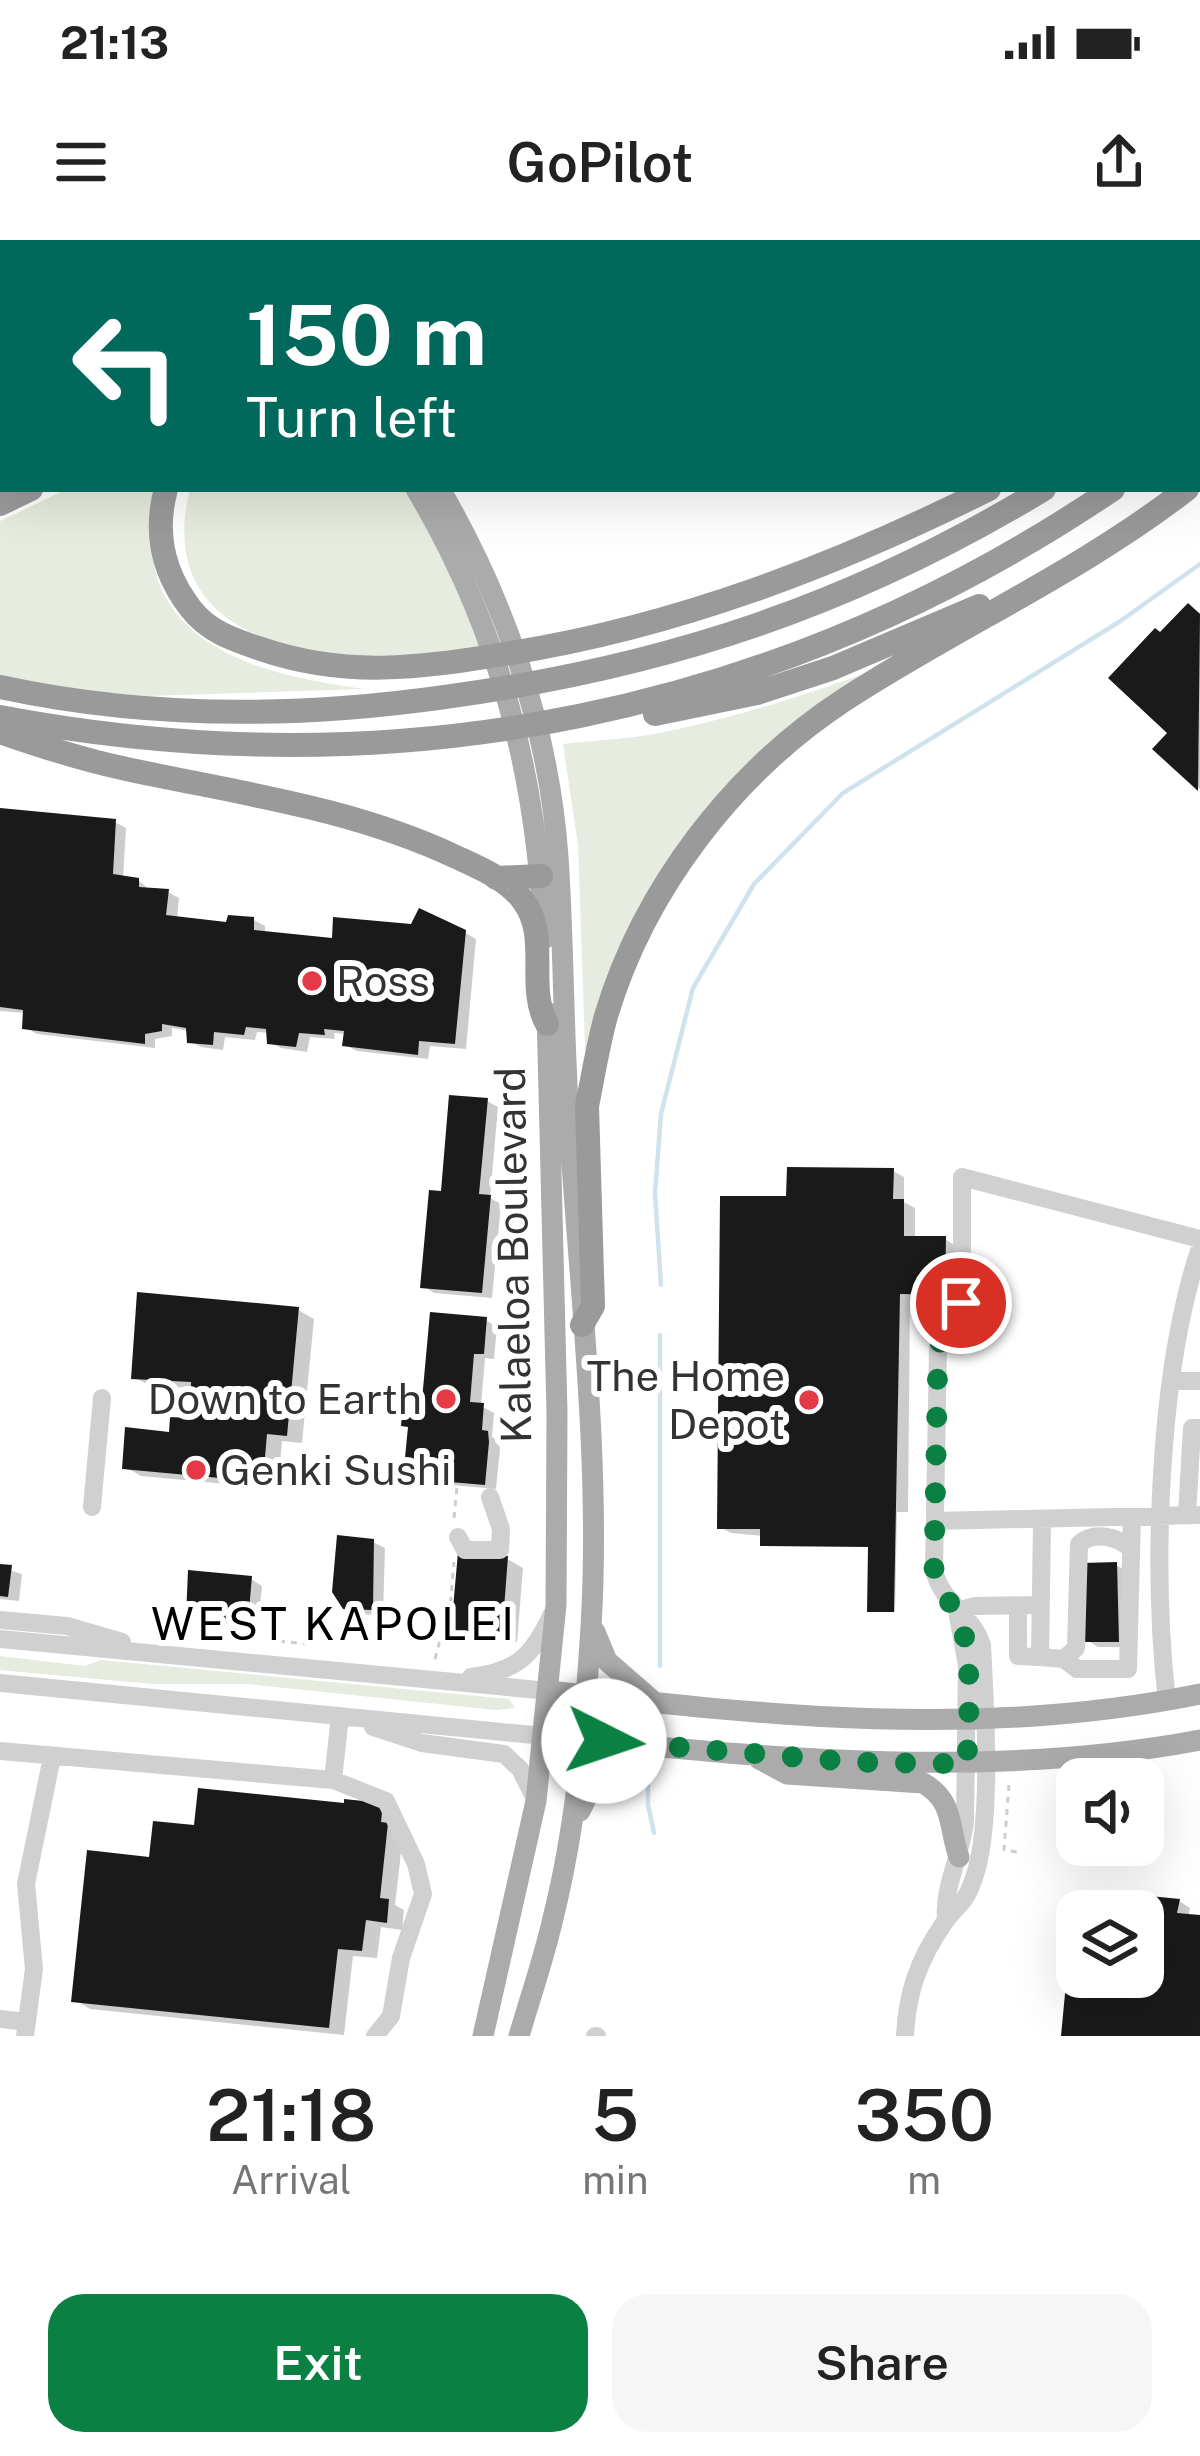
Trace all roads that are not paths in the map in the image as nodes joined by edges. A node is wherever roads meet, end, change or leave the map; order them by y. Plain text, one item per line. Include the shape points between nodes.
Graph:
1 (165, 492) edge
2 (418, 492) edge
3 (442, 492) edge
4 (982, 492) edge
5 (1039, 492) edge
6 (1108, 492) edge
7 (1182, 492) edge
8 (1113, 541) junction
9 (499, 635) junction
10 (0, 687) edge
11 (0, 717) edge
12 (557, 723) junction
13 (0, 732) edge
14 (535, 769) junction
15 (541, 876) junction
16 (496, 878) junction
17 (547, 1024) junction
18 (1200, 1239) edge
19 (1200, 1248) edge
20 (1194, 1299) edge
21 (582, 1325) junction
22 (1173, 1381) junction
23 (1200, 1381) edge
24 (102, 1398) dead end
25 (1200, 1428) edge
26 (490, 1497) dead end
27 (92, 1507) dead end
28 (1194, 1515) edge
29 (1161, 1516) junction
30 (1132, 1517) junction
31 (935, 1521) junction
32 (1042, 1522) junction
33 (454, 1542) road end
34 (1131, 1554) junction
35 (1160, 1558) junction
36 (556, 1605) junction
37 (1041, 1605) junction
38 (1018, 1606) junction
39 (957, 1611) junction
40 (1130, 1618) junction
41 (1161, 1618) junction
42 (0, 1620) edge
43 (592, 1623) junction
44 (0, 1639) edge
45 (167, 1654) junction
46 (1040, 1657) junction
47 (1064, 1659) junction
48 (440, 1681) junction
49 (0, 1683) edge
50 (549, 1691) junction
51 (1200, 1694) edge
52 (585, 1696) junction
53 (1168, 1701) junction
54 (655, 1703) junction
55 (340, 1715) junction
56 (976, 1722) junction
57 (544, 1736) junction
58 (581, 1739) junction
59 (1200, 1740) edge
60 (665, 1745) junction
61 (0, 1751) edge
62 (748, 1753) junction
63 (52, 1757) junction
64 (975, 1764) junction
65 (333, 1780) junction
66 (536, 1801) junction
67 (571, 1831) junction
68 (959, 1857) junction
69 (946, 1919) junction
70 (0, 2019) edge
71 (26, 2029) edge
72 (375, 2036) edge
73 (483, 2036) edge
74 (519, 2036) edge
75 (905, 2036) edge

1 - 4 highway via 161,546 198,619 280,656 376,670 644,626 787,580
2 - 9 main road, Kalaeloa Boulevard
3 - 9 main road, Kalaeloa Boulevard via 480,565
5 - 10 highway via 849,592 584,676 361,709 208,713
6 - 12 highway via 933,596 825,644 746,674
7 - 8 highway
8 - 12 highway via 912,638 776,687 614,722
8 - 21 highway via 799,734 730,798 669,878 606,1017 587,1106 593,1306
9 - 14 main road, Kalaeloa Boulevard
11 - 12 highway via 151,740 256,743 407,740
13 - 16 highway via 116,767 304,803 441,850
14 - 15 main road, Kalaeloa Boulevard
14 - 21 main road, Kalaeloa Boulevard via 558,856
15 - 16 highway
15 - 17 main road, Kalaeloa Boulevard
16 - 17 highway via 529,907 538,1007
17 - 36 main road, Kalaeloa Boulevard
18 - 31 street via 962,1178 962,1296 938,1346
19 - 20 street
20 - 22 street
21 - 43 main road, Kalaeloa Boulevard
22 - 23 street
22 - 29 street
24 - 27 street
25 - 28 street via 1192,1428
26 - 33 street via 500,1550
28 - 29 street
29 - 30 street
29 - 35 street
30 - 32 street
30 - 34 street
31 - 32 street
31 - 39 street via 938,1586
32 - 37 street
34 - 35 street
34 - 40 street
34 - 47 street via 1117,1539 1079,1544 1076,1645
35 - 41 street
36 - 48 street via 524,1660
36 - 50 main road, Kalaeloa Boulevard
37 - 38 street
37 - 46 street
38 - 39 street
38 - 46 street via 1018,1656
39 - 56 street via 982,1645
40 - 41 street
40 - 47 street via 1128,1669 1077,1670
41 - 53 street
42 - 45 street via 67,1626
43 - 52 main road, Kalaeloa Boulevard
43 - 54 main road via 607,1660
44 - 45 street
45 - 48 street
46 - 47 street
48 - 50 street
49 - 55 street
50 - 52 main road
50 - 57 main road, Kalaeloa Boulevard
51 - 53 main road
52 - 54 main road
52 - 58 main road, Kalaeloa Boulevard
53 - 56 main road
54 - 56 main road
55 - 57 street
55 - 65 street
55 - 66 street via 422,1743 504,1754
56 - 64 street
57 - 58 main road
57 - 66 main road, Kalaeloa Boulevard
58 - 60 main road
58 - 67 main road, Kalaeloa Boulevard
59 - 64 main road
60 - 62 main road
60 - 67 main road via 597,1778
61 - 63 street
62 - 64 main road
62 - 68 main road via 788,1774 923,1784 950,1809
63 - 65 street
63 - 71 street via 26,1884 34,1970
64 - 68 street
64 - 69 street via 976,1874 963,1906
65 - 72 street via 386,1801 422,1894 391,2016
66 - 73 main road, Kalaeloa Boulevard
67 - 74 main road, Kalaeloa Boulevard
68 - 69 street
69 - 75 street via 912,1976
70 - 71 street

